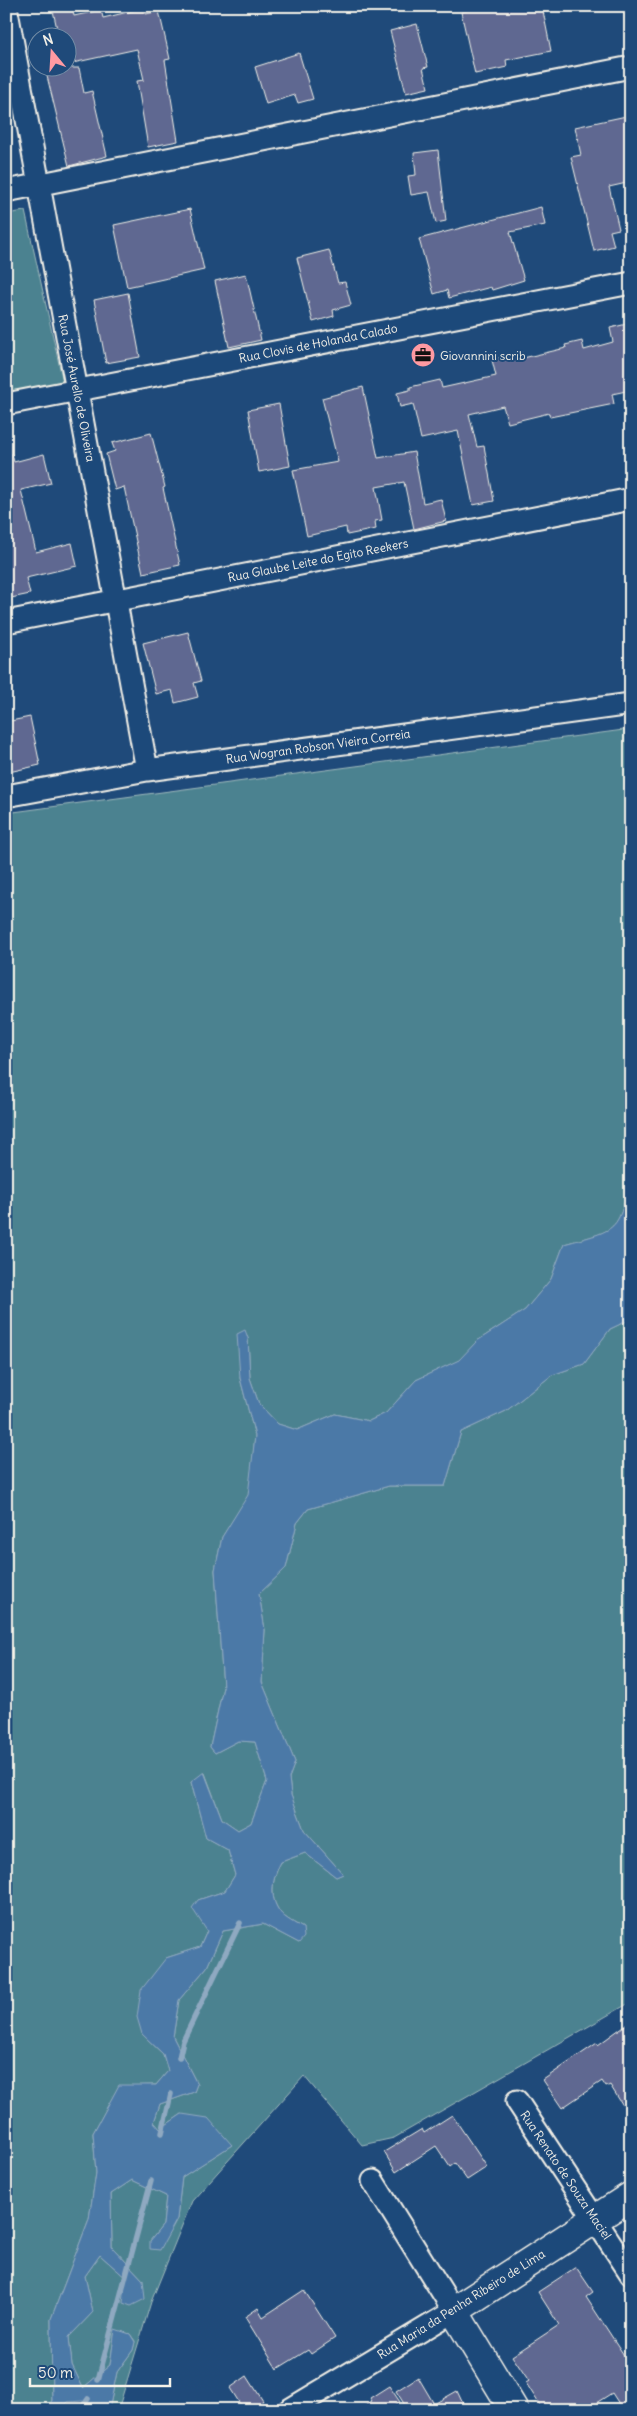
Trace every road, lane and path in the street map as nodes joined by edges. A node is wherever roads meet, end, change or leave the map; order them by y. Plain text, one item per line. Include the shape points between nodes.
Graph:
1 (6, 6) edge
2 (631, 67) edge
3 (38, 185) junction
4 (6, 191) edge
5 (631, 283) edge
6 (77, 390) junction
7 (6, 404) edge
8 (631, 499) edge
9 (116, 600) junction
10 (6, 622) edge
11 (631, 704) edge
12 (147, 770) junction
13 (6, 796) edge
14 (517, 2101) dead end
15 (373, 2181) dead end
16 (631, 2196) edge
17 (596, 2218) junction
18 (631, 2274) edge
19 (454, 2311) junction
20 (289, 2410) edge
21 (514, 2410) edge

1 - 3 street, Rua José Aurello de Oliveira
2 - 3 street
3 - 4 street
3 - 6 street, Rua José Aurello de Oliveira
5 - 6 street, Rua Clovis de Holanda Calado
6 - 7 street, Rua Clovis de Holanda Calado
6 - 9 street, Rua José Aurello de Oliveira
8 - 9 street, Rua Glaube Leite do Egito Reekers
9 - 10 street, Rua Glaube Leite do Egito Reekers
9 - 12 street, Rua José Aurello de Oliveira
11 - 12 street, Rua Wogran Robson Vieira Correia
12 - 13 street, Rua Wogran Robson Vieira Correia
14 - 17 street, Rua Renato de Souza Maciel
15 - 19 street
16 - 17 street, Rua Maria da Penha Ribeiro de Lima
17 - 18 street, Rua Renato de Souza Maciel
17 - 19 street, Rua Maria da Penha Ribeiro de Lima
19 - 20 street, Rua Maria da Penha Ribeiro de Lima
19 - 21 street

